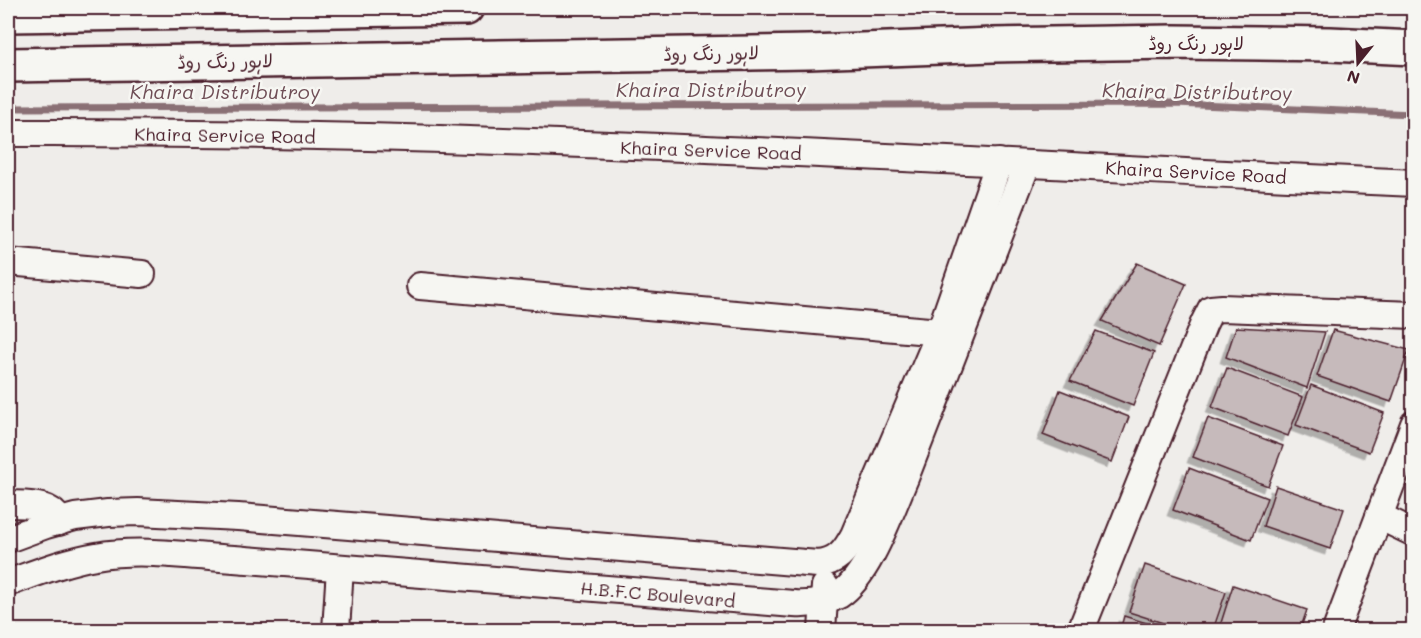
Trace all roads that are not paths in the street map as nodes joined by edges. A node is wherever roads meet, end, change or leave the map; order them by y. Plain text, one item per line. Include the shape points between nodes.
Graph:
1 (466, 8) edge
2 (8, 15) edge
3 (1413, 48) edge
4 (8, 65) edge
5 (8, 133) edge
6 (999, 162) junction
7 (1027, 164) junction
8 (1413, 183) edge
9 (8, 262) edge
10 (142, 274) dead end
11 (420, 286) dead end
12 (1413, 315) edge
13 (940, 332) junction
14 (1413, 424) edge
15 (8, 504) edge
16 (1379, 516) junction
17 (238, 517) junction
18 (59, 522) junction
19 (1413, 533) edge
20 (8, 539) edge
21 (234, 559) junction
22 (826, 563) junction
23 (340, 568) junction
24 (8, 583) edge
25 (825, 602) junction
26 (336, 630) edge
27 (822, 630) edge
28 (1081, 630) edge
29 (1336, 630) edge

1 - 2 highway
3 - 4 highway, لاہور رنگ روڈ via 1174,42
5 - 6 street, Khaira Service Road via 473,140
6 - 7 street, Khaira Service Road
6 - 13 street
7 - 8 street, Khaira Service Road
7 - 25 street, H.B.F.C Boulevard via 882,530 855,580 841,594
9 - 10 street
11 - 13 street
12 - 28 street via 1211,309
13 - 22 street via 854,535 840,556
14 - 16 street
15 - 18 street via 50,509
16 - 19 street
16 - 29 street
17 - 18 street via 124,512 91,514
17 - 21 street
17 - 22 street
18 - 20 street
21 - 23 street, H.B.F.C Boulevard
21 - 24 street, H.B.F.C Boulevard via 147,554 97,556
22 - 25 street
23 - 25 street, H.B.F.C Boulevard via 771,603
23 - 26 street
25 - 27 street

